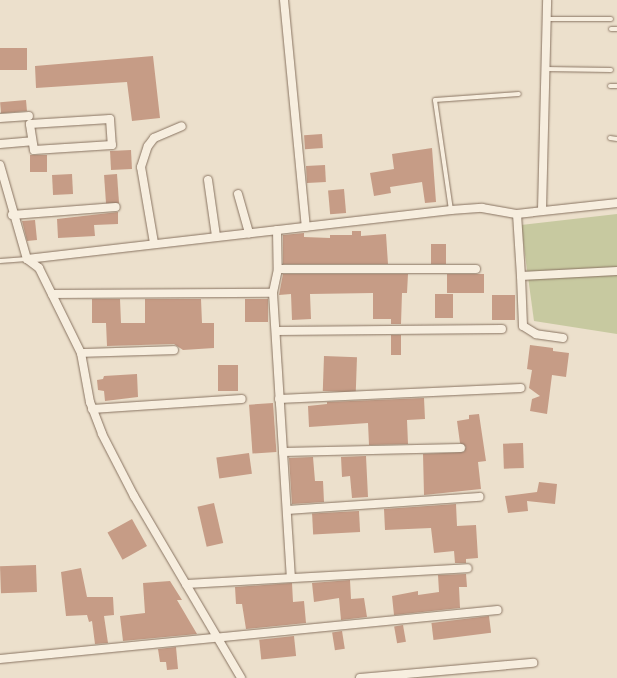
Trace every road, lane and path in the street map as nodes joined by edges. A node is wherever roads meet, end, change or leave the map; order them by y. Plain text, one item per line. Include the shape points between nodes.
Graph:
1 (284, 0) edge
2 (546, 0) edge
3 (546, 19) junction
4 (611, 19) dead end
5 (611, 29) dead end
6 (617, 29) edge
7 (545, 69) junction
8 (611, 70) dead end
9 (610, 86) dead end
10 (617, 86) edge
11 (519, 94) dead end
12 (29, 116) dead end
13 (0, 118) edge
14 (182, 126) dead end
15 (610, 138) dead end
16 (617, 139) edge
17 (32, 140) junction
18 (0, 144) edge
19 (0, 165) edge
20 (208, 180) dead end
21 (238, 194) dead end
22 (617, 203) edge
23 (116, 207) dead end
24 (451, 210) junction
25 (542, 210) junction
26 (12, 214) junction
27 (516, 214) junction
28 (306, 227) junction
29 (277, 230) junction
30 (249, 233) junction
31 (216, 236) junction
32 (154, 243) junction
33 (27, 259) junction
34 (0, 261) edge
35 (278, 269) junction
36 (476, 269) dead end
37 (617, 271) edge
38 (521, 276) junction
39 (273, 293) junction
40 (52, 294) junction
41 (502, 329) dead end
42 (276, 331) junction
43 (563, 338) dead end
44 (174, 350) dead end
45 (81, 353) junction
46 (521, 388) dead end
47 (242, 399) dead end
48 (279, 399) junction
49 (92, 409) junction
50 (461, 448) dead end
51 (283, 452) junction
52 (480, 497) dead end
53 (288, 510) junction
54 (468, 568) dead end
55 (291, 576) junction
56 (186, 584) junction
57 (498, 610) dead end
58 (218, 639) junction
59 (0, 659) edge
60 (533, 663) dead end
61 (241, 678) edge
62 (360, 678) edge

1 - 28 street
2 - 3 street
3 - 4 lane
3 - 7 street
5 - 6 lane
7 - 8 lane
7 - 25 street
9 - 10 lane
11 - 24 lane via 435,100
12 - 13 street
14 - 32 street via 154,138 148,146 141,166
15 - 16 lane
17 - 17 street via 30,124 110,119 112,145 34,150
17 - 18 street
19 - 26 street
20 - 31 street
21 - 30 street
22 - 25 street
23 - 26 street
24 - 27 street via 482,208
24 - 28 street
25 - 27 street
26 - 33 street
27 - 38 street
28 - 29 street
29 - 30 street
29 - 35 street
30 - 31 street
31 - 32 street
32 - 33 street
33 - 34 lane
33 - 40 street via 39,268
35 - 36 street
35 - 39 street
37 - 38 street
38 - 43 street via 523,326 536,334
39 - 40 street
39 - 42 street
40 - 45 street
41 - 42 street
42 - 48 street
44 - 45 street
45 - 49 street
46 - 48 street
47 - 49 street
48 - 51 street
49 - 56 street via 134,496
50 - 51 street
51 - 53 street
52 - 53 street
53 - 55 street
54 - 55 street
55 - 56 street
56 - 58 street
57 - 58 street
58 - 59 street
58 - 61 street
60 - 62 street

